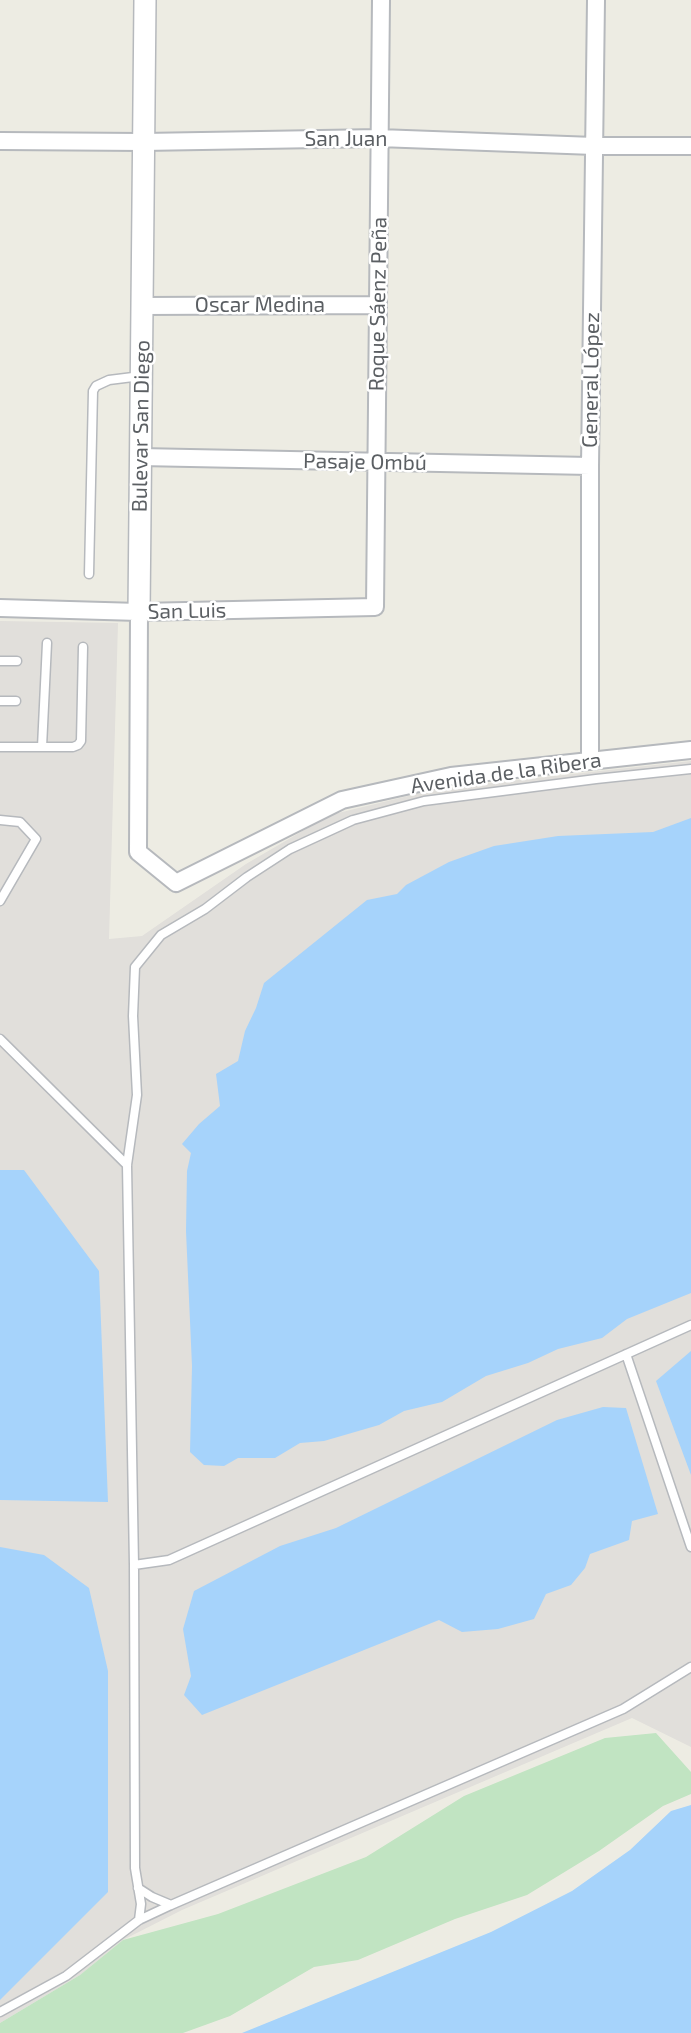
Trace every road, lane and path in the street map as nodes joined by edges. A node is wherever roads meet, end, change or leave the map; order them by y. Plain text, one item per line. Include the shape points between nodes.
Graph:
1 (145, 0) edge
2 (381, 0) edge
3 (596, 0) edge
4 (379, 138) junction
5 (0, 141) edge
6 (143, 142) junction
7 (594, 146) junction
8 (691, 146) edge
9 (378, 305) junction
10 (142, 306) junction
11 (141, 376) junction
12 (140, 457) junction
13 (376, 462) junction
14 (590, 466) junction
15 (89, 574) dead end
16 (375, 607) joint
17 (0, 608) edge
18 (139, 612) junction
19 (47, 643) dead end
20 (83, 647) dead end
21 (0, 661) edge
22 (17, 661) dead end
23 (0, 701) edge
24 (16, 701) dead end
25 (0, 747) edge
26 (42, 747) junction
27 (691, 750) edge
28 (590, 761) junction
29 (691, 769) edge
30 (0, 820) edge
31 (138, 852) joint
32 (0, 901) edge
33 (0, 1039) edge
34 (127, 1165) junction
35 (691, 1325) edge
36 (626, 1354) junction
37 (691, 1547) edge
38 (134, 1565) junction
39 (691, 1667) edge
40 (138, 1888) junction
41 (171, 1905) junction
42 (139, 1920) junction
43 (0, 2012) edge

1 - 6 street, Bulevar San Diego
2 - 4 street, Roque Sáenz Peña
3 - 7 street, General López
4 - 6 street, San Juan
4 - 7 street, San Juan
4 - 9 street, Roque Sáenz Peña
5 - 6 street, San Juan
6 - 10 street, Bulevar San Diego
7 - 8 street, San Juan
7 - 14 street, General López
9 - 10 street, Oscar Medina
9 - 13 street, Roque Sáenz Peña
10 - 11 street, Bulevar San Diego
11 - 12 street, Bulevar San Diego
11 - 15 lane via 109,380 93,391
12 - 13 street, Pasaje Ombú
12 - 18 street, Bulevar San Diego
13 - 14 street, Pasaje Ombú
13 - 16 street, Roque Sáenz Peña
14 - 28 street, General López
16 - 18 street, San Luis
17 - 18 street, San Luis
18 - 31 street, Bulevar San Diego
19 - 26 lane
20 - 26 lane via 81,741 73,747
21 - 22 lane
23 - 24 lane
25 - 26 lane
27 - 28 street, Avenida de la Ribera
28 - 31 street, Avenida de la Ribera via 451,776 342,800 176,884
29 - 34 lane via 424,801 353,820 290,849 161,935 135,967 137,1095
30 - 32 lane via 20,822 36,839
33 - 34 lane
34 - 38 lane
35 - 36 lane
36 - 37 lane
36 - 38 lane via 169,1560
38 - 40 lane
39 - 41 lane via 623,1709
40 - 41 lane
40 - 42 lane
41 - 42 lane
42 - 43 lane via 66,1976

